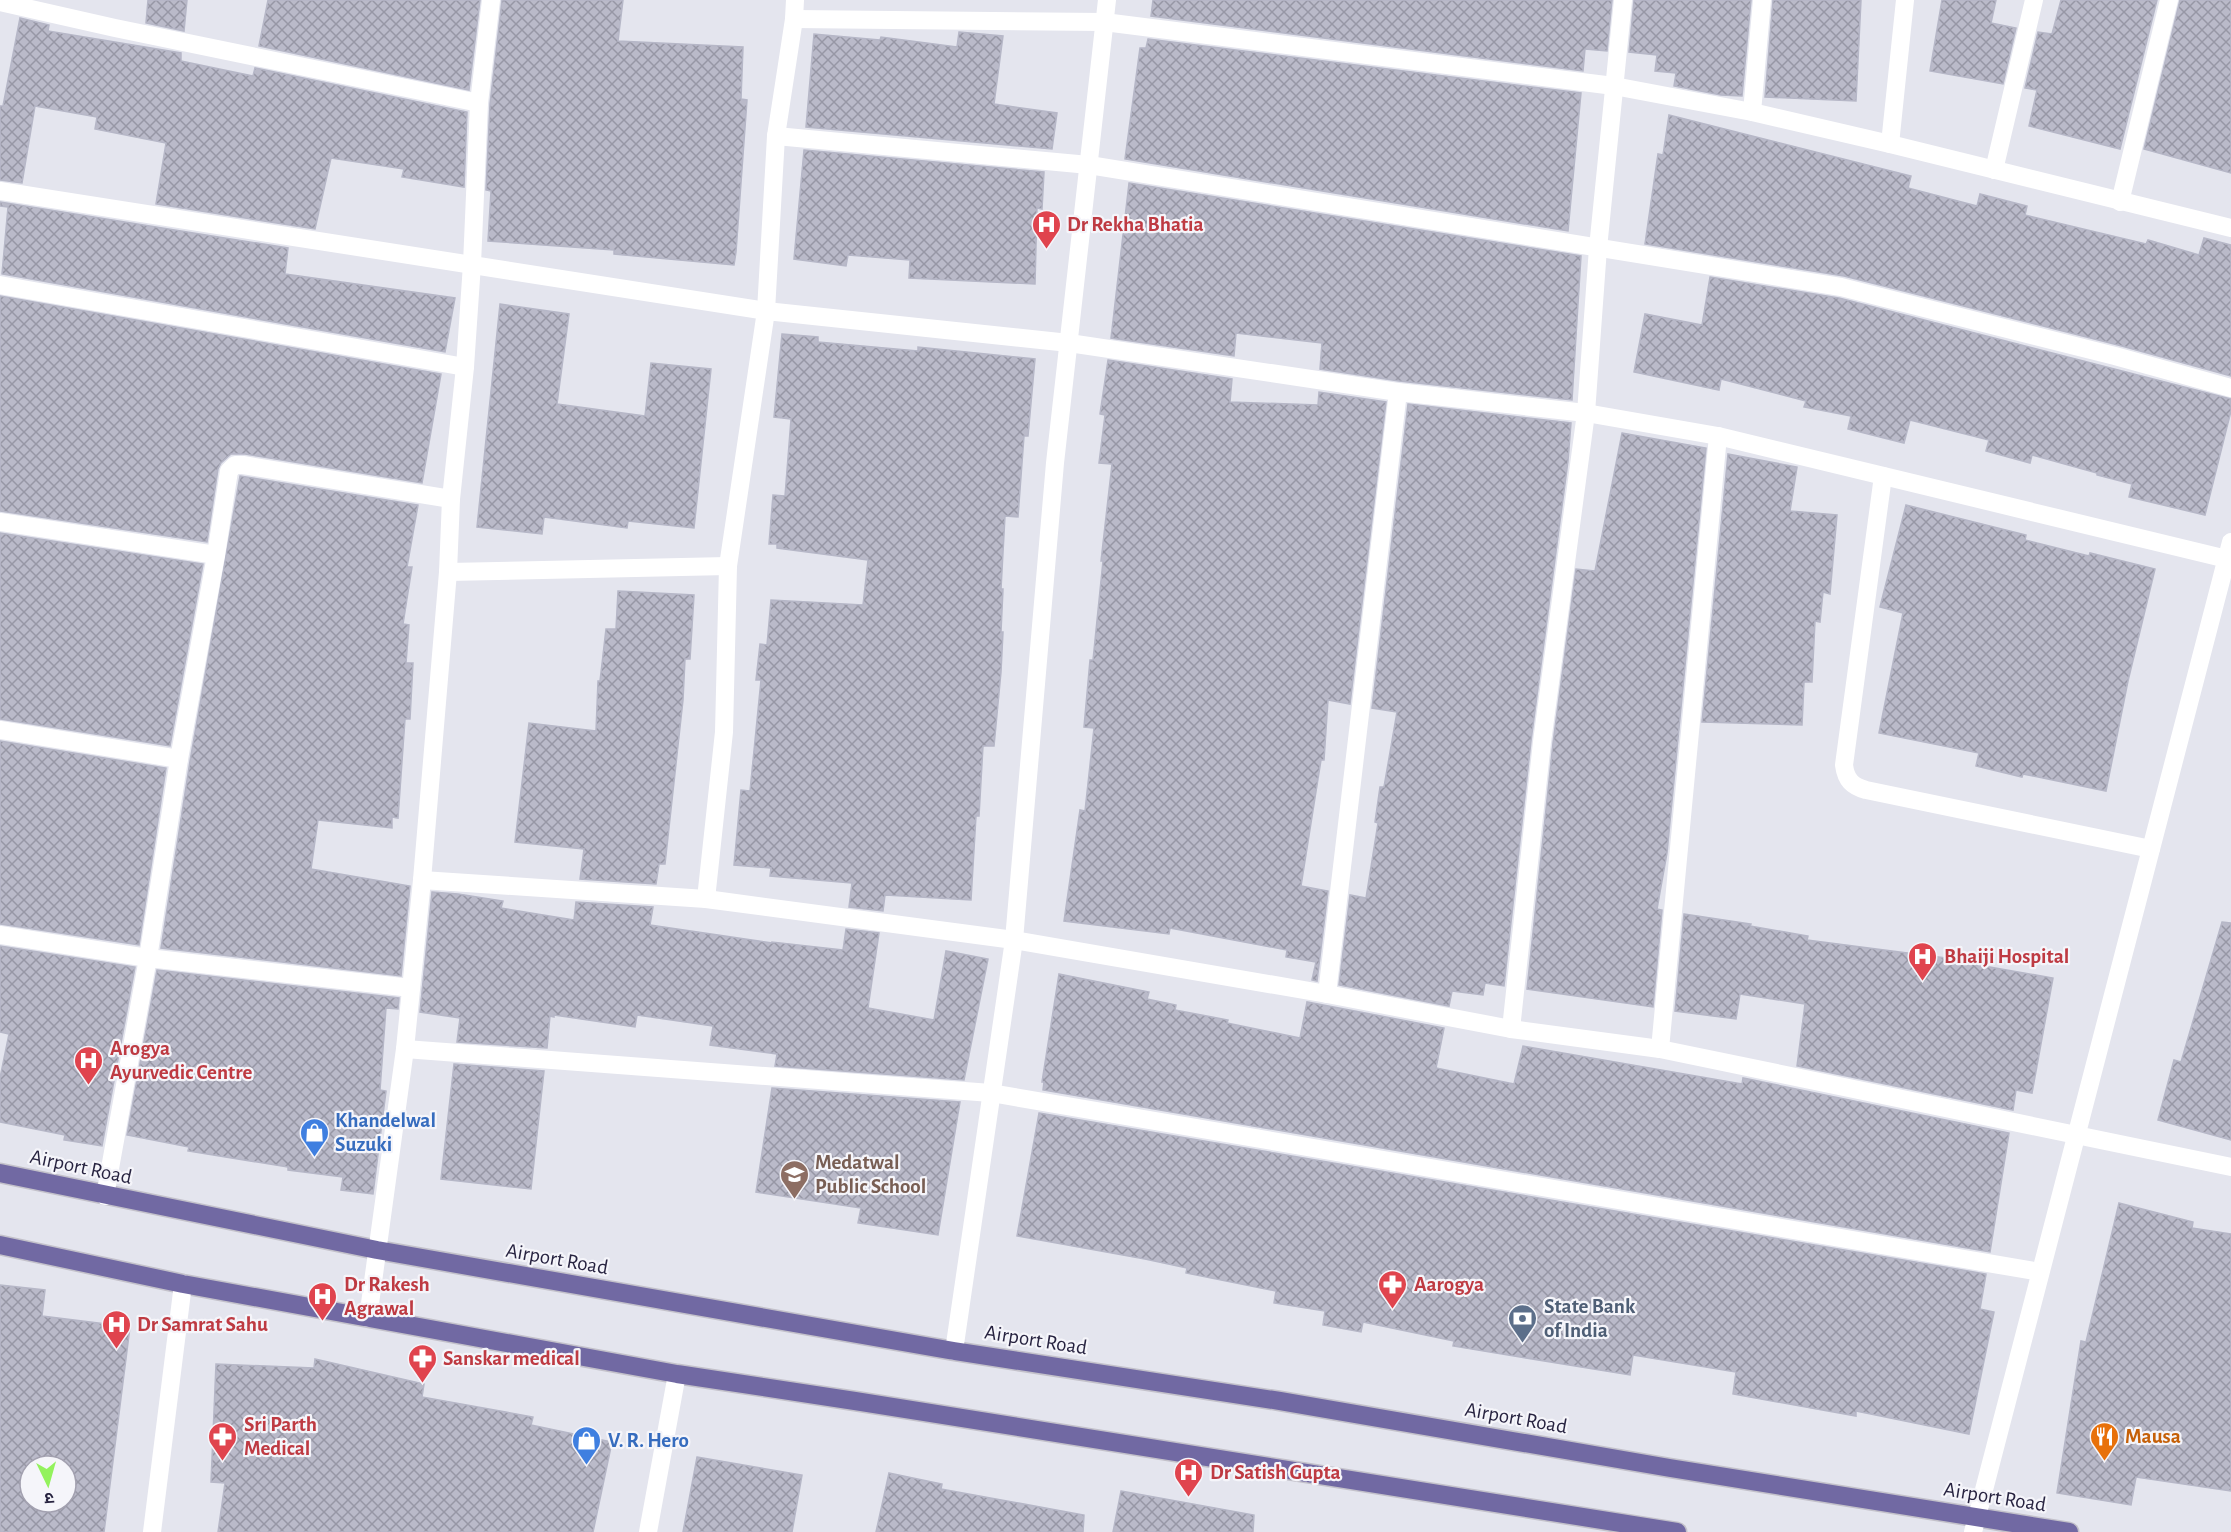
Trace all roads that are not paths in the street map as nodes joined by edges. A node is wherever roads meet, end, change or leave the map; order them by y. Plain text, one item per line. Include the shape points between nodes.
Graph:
1 (491, 0) edge
2 (795, 0) edge
3 (1107, 0) edge
4 (1623, 0) edge
5 (1762, 0) edge
6 (1905, 0) edge
7 (2034, 0) edge
8 (2169, 0) edge
9 (0, 2) edge
10 (794, 19) junction
11 (1104, 22) junction
12 (1614, 87) junction
13 (479, 103) junction
14 (1752, 112) junction
15 (776, 136) junction
16 (1890, 144) junction
17 (1089, 165) junction
18 (1994, 170) junction
19 (0, 191) edge
20 (2120, 202) junction
21 (2231, 228) edge
22 (1598, 248) junction
23 (472, 264) junction
24 (0, 285) edge
25 (766, 311) junction
26 (1069, 343) junction
27 (465, 367) junction
28 (2231, 388) edge
29 (1398, 392) junction
30 (1586, 413) junction
31 (1718, 436) junction
32 (1883, 476) junction
33 (451, 499) junction
34 (0, 522) edge
35 (2230, 553) edge
36 (216, 555) junction
37 (728, 566) junction
38 (448, 572) junction
39 (0, 730) edge
40 (179, 759) junction
41 (2151, 849) junction
42 (422, 880) junction
43 (706, 899) junction
44 (0, 935) edge
45 (1014, 940) junction
46 (148, 958) junction
47 (411, 988) junction
48 (1328, 994) junction
49 (1511, 1029) junction
50 (405, 1048) junction
51 (1660, 1049) junction
52 (992, 1093) junction
53 (2078, 1134) junction
54 (2231, 1167) edge
55 (0, 1173) edge
56 (105, 1196) junction
57 (0, 1245) edge
58 (377, 1250) junction
59 (2040, 1272) junction
60 (183, 1284) junction
61 (368, 1318) junction
62 (954, 1351) junction
63 (677, 1374) junction
64 (1975, 1525) edge
65 (152, 1532) edge
66 (648, 1532) edge
67 (1677, 1532) edge
68 (2069, 1532) edge

1 - 13 street
2 - 10 street
3 - 11 street
4 - 12 street
5 - 14 street
6 - 16 street
7 - 18 street
8 - 20 street
9 - 13 street
10 - 11 street
10 - 15 street
11 - 12 street
11 - 17 street
12 - 14 street
12 - 22 street
13 - 23 street
14 - 16 street
15 - 17 street
15 - 25 street
16 - 18 street
17 - 22 street
17 - 26 street
18 - 20 street
19 - 23 street
20 - 21 street
22 - 28 street via 1841,287
22 - 30 street
23 - 25 street
23 - 27 street
24 - 27 street
25 - 26 street
25 - 37 street
26 - 29 street
26 - 45 street
27 - 33 street
29 - 30 street
29 - 48 street
30 - 31 street
30 - 49 street via 1542,742
31 - 32 street
31 - 51 street
32 - 35 street
32 - 41 street via 1844,765 1849,781 1866,790
33 - 36 street via 235,465 229,471
33 - 38 street
34 - 36 street
35 - 41 street
36 - 40 street
37 - 38 street
37 - 43 street via 723,732
38 - 42 street
39 - 40 street
40 - 46 street
41 - 53 street
42 - 43 street
42 - 47 street
43 - 45 street
44 - 46 street
45 - 48 street
45 - 52 street
46 - 47 street
46 - 56 street
47 - 50 street
48 - 49 street
49 - 51 street
50 - 52 street
50 - 58 street
51 - 53 street
52 - 59 street
52 - 62 street
53 - 54 street
53 - 59 street
55 - 56 main road, Airport Road
56 - 58 main road, Airport Road
57 - 60 main road
58 - 61 street
58 - 62 main road, Airport Road
59 - 64 street
60 - 61 main road
60 - 65 street
61 - 63 main road
62 - 64 main road, Airport Road via 1280,1401
63 - 66 street
63 - 67 main road
64 - 68 main road, Airport Road

